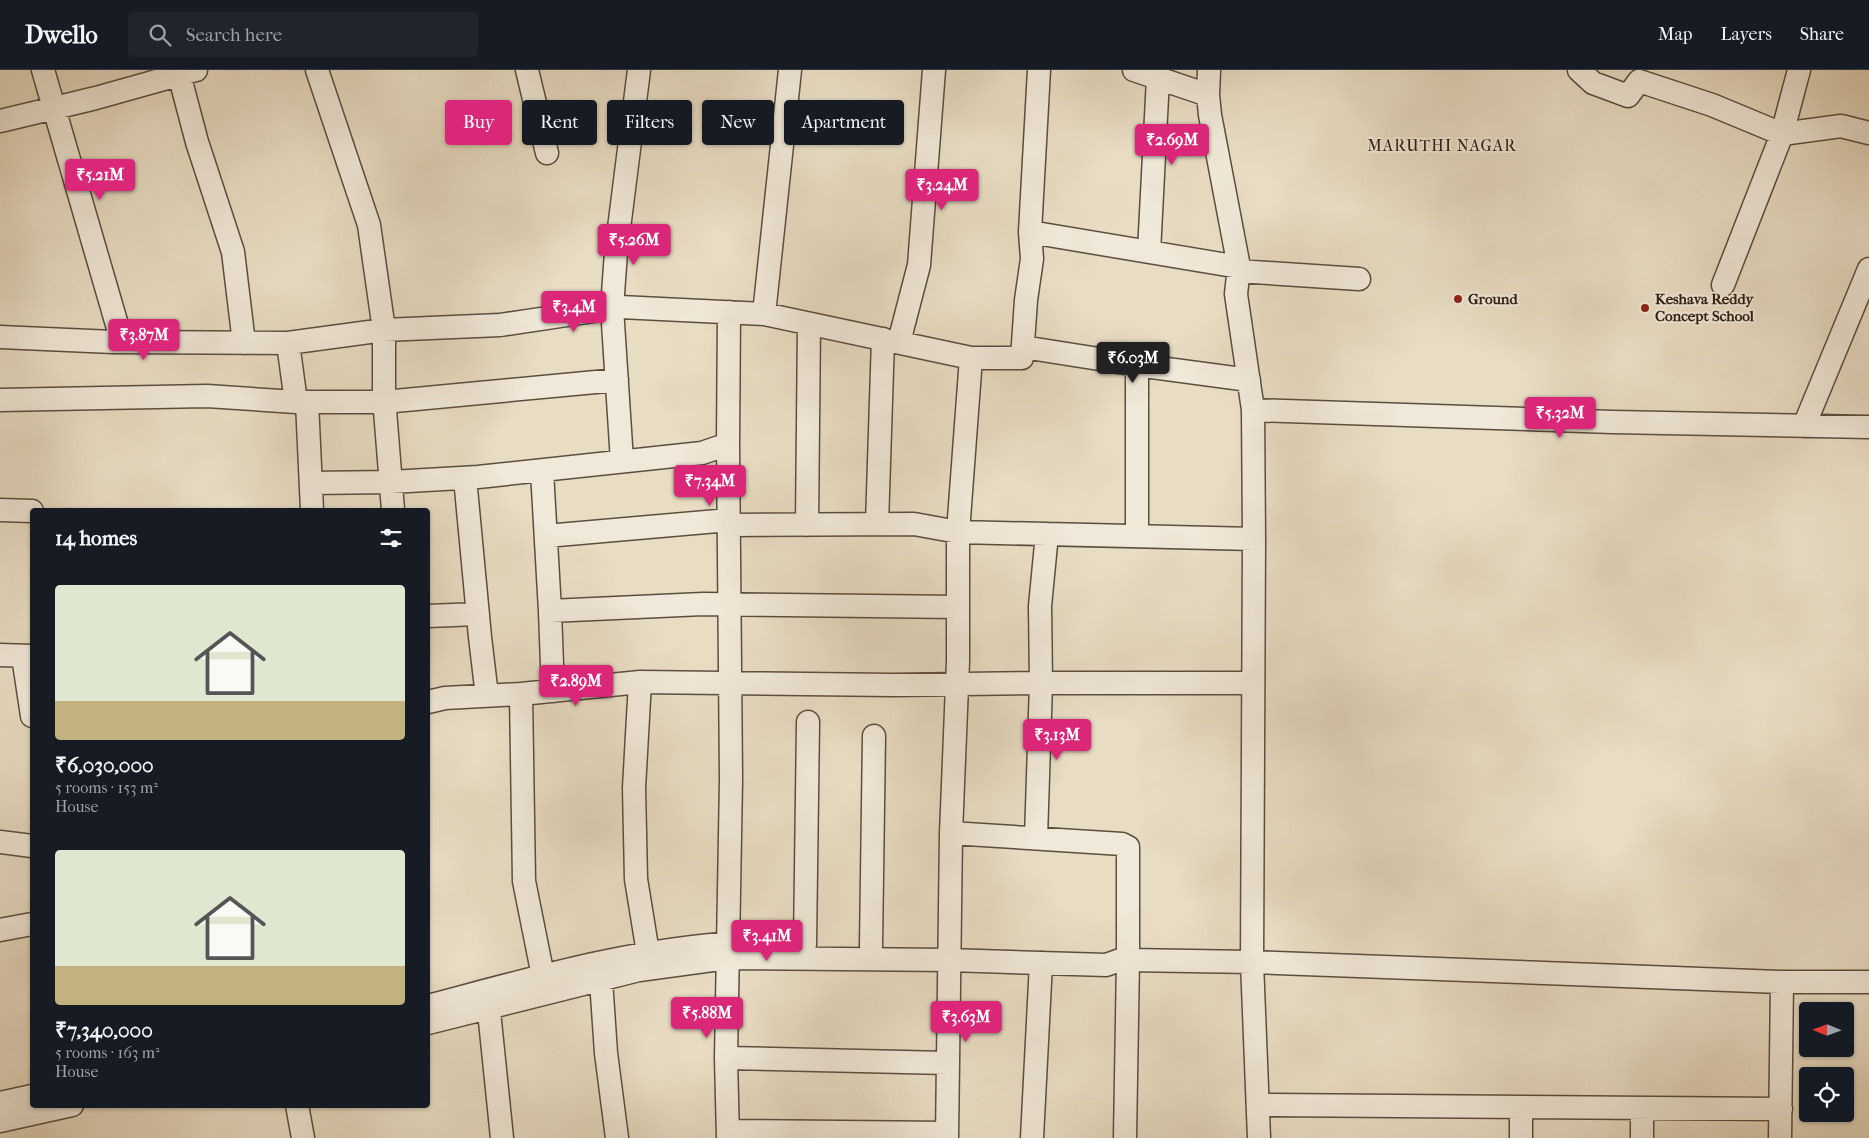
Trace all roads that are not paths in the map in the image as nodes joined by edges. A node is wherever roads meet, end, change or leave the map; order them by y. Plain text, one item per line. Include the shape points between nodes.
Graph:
1 (43, 70) edge
2 (317, 70) edge
3 (527, 70) edge
4 (639, 70) edge
5 (790, 70) edge
6 (934, 70) edge
7 (1039, 70) edge
8 (1134, 70) edge
9 (1209, 70) edge
10 (1578, 70) edge
11 (1799, 70) edge
12 (184, 72) edge
13 (1642, 75) edge
14 (1158, 78) junction
15 (1208, 95) junction
16 (54, 108) junction
17 (0, 121) edge
18 (1869, 133) edge
19 (1782, 134) junction
20 (547, 153) dead end
21 (1030, 232) junction
22 (1149, 252) junction
23 (1869, 268) edge
24 (1238, 269) junction
25 (1359, 279) dead end
26 (1723, 286) dead end
27 (612, 308) junction
28 (729, 312) junction
29 (764, 314) junction
30 (809, 324) junction
31 (384, 330) junction
32 (0, 337) edge
33 (891, 340) junction
34 (122, 342) junction
35 (244, 343) junction
36 (288, 343) junction
37 (1023, 347) junction
38 (971, 358) junction
39 (1138, 365) junction
40 (617, 380) junction
41 (1249, 380) junction
42 (0, 400) edge
43 (302, 402) junction
44 (384, 402) junction
45 (1253, 410) junction
46 (1804, 426) junction
47 (1869, 427) edge
48 (728, 444) junction
49 (622, 461) junction
50 (542, 471) junction
51 (465, 478) junction
52 (391, 482) junction
53 (311, 483) junction
54 (312, 508) edge
55 (393, 508) edge
56 (0, 510) edge
57 (30, 511) edge
58 (729, 522) junction
59 (877, 524) junction
60 (807, 525) junction
61 (958, 532) junction
62 (1047, 534) junction
63 (546, 536) junction
64 (1137, 536) junction
65 (1254, 539) junction
66 (729, 604) junction
67 (958, 607) junction
68 (550, 611) junction
69 (478, 614) junction
70 (430, 616) edge
71 (0, 655) edge
72 (28, 656) edge
73 (640, 682) junction
74 (730, 683) junction
75 (1041, 683) junction
76 (1253, 683) junction
77 (956, 684) junction
78 (30, 686) edge
79 (553, 691) junction
80 (521, 694) junction
81 (487, 696) junction
82 (430, 702) edge
83 (808, 722) dead end
84 (874, 736) dead end
85 (951, 833) junction
86 (1036, 838) junction
87 (0, 842) edge
88 (30, 846) edge
89 (30, 924) edge
90 (0, 930) edge
91 (805, 944) junction
92 (871, 946) junction
93 (728, 951) junction
94 (648, 953) junction
95 (949, 954) junction
96 (1124, 960) junction
97 (1252, 962) junction
98 (1041, 963) junction
99 (543, 976) junction
100 (601, 980) junction
101 (1782, 982) junction
102 (1869, 982) edge
103 (487, 999) junction
104 (430, 1006) edge
105 (430, 1022) edge
106 (726, 1058) junction
107 (947, 1063) junction
108 (30, 1096) edge
109 (0, 1103) edge
110 (1258, 1105) junction
111 (1521, 1107) junction
112 (58, 1108) edge
113 (298, 1108) edge
114 (1642, 1108) junction
115 (1781, 1108) junction
116 (0, 1121) edge
117 (728, 1134) edge
118 (947, 1136) edge
119 (303, 1138) edge
120 (502, 1138) edge
121 (617, 1138) edge
122 (1032, 1138) edge
123 (1125, 1138) edge
124 (1259, 1138) edge
125 (1521, 1138) edge
126 (1642, 1138) edge
127 (1780, 1138) edge

1 - 16 street
2 - 31 street via 369,225
3 - 20 street
4 - 27 street
5 - 29 street
6 - 33 street via 919,265
7 - 21 street
8 - 14 street
9 - 15 street
10 - 13 street via 1593,84 1628,96
11 - 19 street
12 - 16 street
12 - 35 street via 197,142 233,252
13 - 19 street
14 - 15 street
14 - 22 street
15 - 24 street
16 - 17 street
16 - 34 street
18 - 19 street via 1841,126
19 - 26 street
21 - 22 street
21 - 37 street via 1032,259
22 - 24 street
23 - 46 street
24 - 25 street
24 - 41 street via 1236,294
27 - 28 street
27 - 31 street via 500,325
27 - 40 street
28 - 29 street
28 - 48 street
29 - 30 street
30 - 33 street
30 - 60 street
31 - 36 street
31 - 44 street
32 - 34 street
33 - 38 street
33 - 59 street
34 - 35 street
35 - 36 street
36 - 43 street
37 - 38 street via 1022,358
37 - 39 street
38 - 61 street
39 - 41 street
39 - 64 street
40 - 44 street
40 - 49 street
41 - 45 street
42 - 43 street via 207,396
43 - 44 street
43 - 53 street
44 - 52 street
45 - 46 street
45 - 65 street
46 - 47 street
48 - 49 street via 702,453
48 - 58 street
49 - 50 street
50 - 51 street
50 - 63 street
51 - 52 street
51 - 69 street
52 - 53 street
52 - 55 street
53 - 54 street
56 - 57 street
58 - 60 street
58 - 63 street
58 - 66 street
59 - 60 street
59 - 61 street via 914,524
61 - 62 street
61 - 67 street
62 - 64 street
62 - 75 street via 1040,606
63 - 68 street
64 - 65 street
65 - 76 street
66 - 67 street
66 - 68 street
66 - 74 street
67 - 77 street
68 - 79 street
69 - 70 street
69 - 81 street
71 - 72 street
72 - 78 street
73 - 74 street
73 - 79 street
73 - 94 street via 634,788 636,879
74 - 77 street
74 - 93 street
75 - 76 street
75 - 77 street
75 - 86 street
76 - 97 street
77 - 85 street
79 - 80 street
80 - 81 street
80 - 99 street via 524,881
81 - 82 street
83 - 91 street
84 - 92 street
85 - 86 street
85 - 95 street
86 - 96 street via 1128,847
87 - 88 street
89 - 90 street
91 - 92 street
91 - 93 street
92 - 95 street
93 - 94 street via 667,950
93 - 95 street
93 - 100 street
93 - 106 street
94 - 99 street
95 - 96 street via 1105,953
95 - 98 street
95 - 107 street
96 - 97 street
96 - 98 street via 1106,965
96 - 123 street
97 - 101 street
97 - 110 street
98 - 122 street
99 - 103 street
100 - 103 street
100 - 121 street
101 - 102 street
101 - 115 street
103 - 104 street
103 - 105 street
103 - 120 street
106 - 107 street
106 - 117 street
107 - 118 street
108 - 109 street
110 - 111 street
110 - 124 street
111 - 114 street
111 - 125 street
112 - 116 street
113 - 119 street
114 - 115 street
114 - 126 street
115 - 127 street
117 - 118 street

